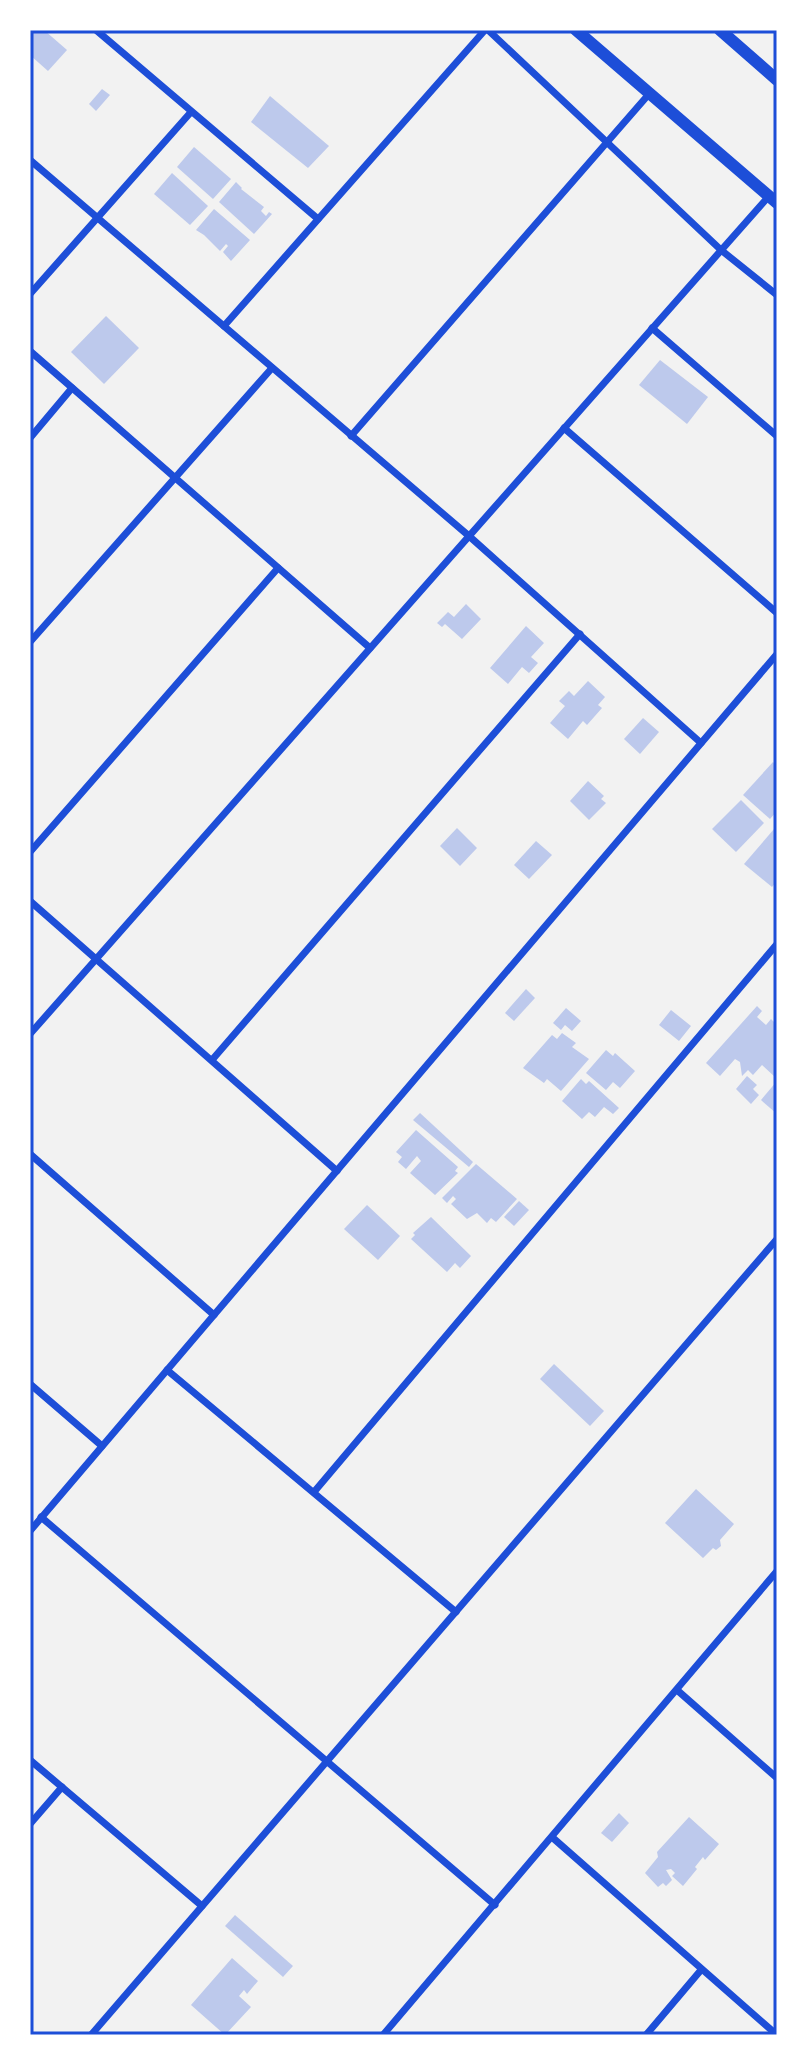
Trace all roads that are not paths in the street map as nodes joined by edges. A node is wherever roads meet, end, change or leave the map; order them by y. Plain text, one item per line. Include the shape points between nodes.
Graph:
1 (96, 30) edge
2 (486, 30) edge
3 (576, 30) edge
4 (720, 30) edge
5 (777, 80) edge
6 (649, 94) junction
7 (191, 112) junction
8 (608, 141) junction
9 (30, 160) edge
10 (773, 200) edge
11 (97, 218) junction
12 (318, 219) junction
13 (721, 250) junction
14 (30, 294) edge
15 (777, 295) edge
16 (224, 326) junction
17 (652, 328) junction
18 (30, 351) edge
19 (272, 368) junction
20 (72, 388) junction
21 (564, 428) junction
22 (351, 436) junction
23 (777, 436) edge
24 (30, 438) edge
25 (175, 477) junction
26 (469, 536) junction
27 (278, 568) junction
28 (777, 613) edge
29 (580, 634) junction
30 (30, 642) edge
31 (370, 648) junction
32 (777, 654) edge
33 (701, 743) junction
34 (30, 852) edge
35 (30, 901) edge
36 (777, 944) edge
37 (97, 958) junction
38 (30, 1034) edge
39 (212, 1060) junction
40 (30, 1154) edge
41 (337, 1171) junction
42 (777, 1239) edge
43 (214, 1315) junction
44 (167, 1370) junction
45 (30, 1384) edge
46 (102, 1446) junction
47 (314, 1492) junction
48 (41, 1517) junction
49 (30, 1531) edge
50 (777, 1571) edge
51 (456, 1612) junction
52 (677, 1690) junction
53 (30, 1760) edge
54 (328, 1760) junction
55 (777, 1778) edge
56 (62, 1787) junction
57 (30, 1824) edge
58 (553, 1838) junction
59 (495, 1905) junction
60 (202, 1906) junction
61 (701, 1970) junction
62 (91, 2035) edge
63 (383, 2035) edge
64 (646, 2035) edge
65 (777, 2035) edge

1 - 7 street
2 - 8 street
2 - 12 street
3 - 6 main road
4 - 5 main road
6 - 8 street
6 - 10 main road
7 - 11 street
7 - 12 street
8 - 13 street
8 - 22 street
9 - 11 street
10 - 13 street
11 - 14 street
11 - 16 street
12 - 16 street
13 - 15 street
13 - 17 street
16 - 19 street
17 - 21 street
17 - 23 street
18 - 20 street
19 - 22 street
19 - 25 street
20 - 24 street
20 - 25 street
21 - 26 street
21 - 28 street
22 - 26 street
25 - 27 street
25 - 30 street
26 - 29 street
26 - 31 street
27 - 31 street
27 - 34 street
29 - 33 street
29 - 39 street
31 - 37 street
32 - 33 street
33 - 41 street
35 - 37 street
36 - 47 street
37 - 38 street
37 - 39 street
39 - 41 street
40 - 43 street
41 - 43 street
42 - 51 street
43 - 44 street
44 - 46 street
44 - 47 street
45 - 46 street
46 - 48 street
47 - 51 street
48 - 49 street
48 - 54 street
50 - 52 street
51 - 54 street
52 - 55 street
52 - 58 street
53 - 56 street
54 - 59 street
54 - 60 street
56 - 57 street
56 - 60 street
58 - 59 street
58 - 61 street
59 - 63 street
60 - 62 street
61 - 64 street
61 - 65 street

